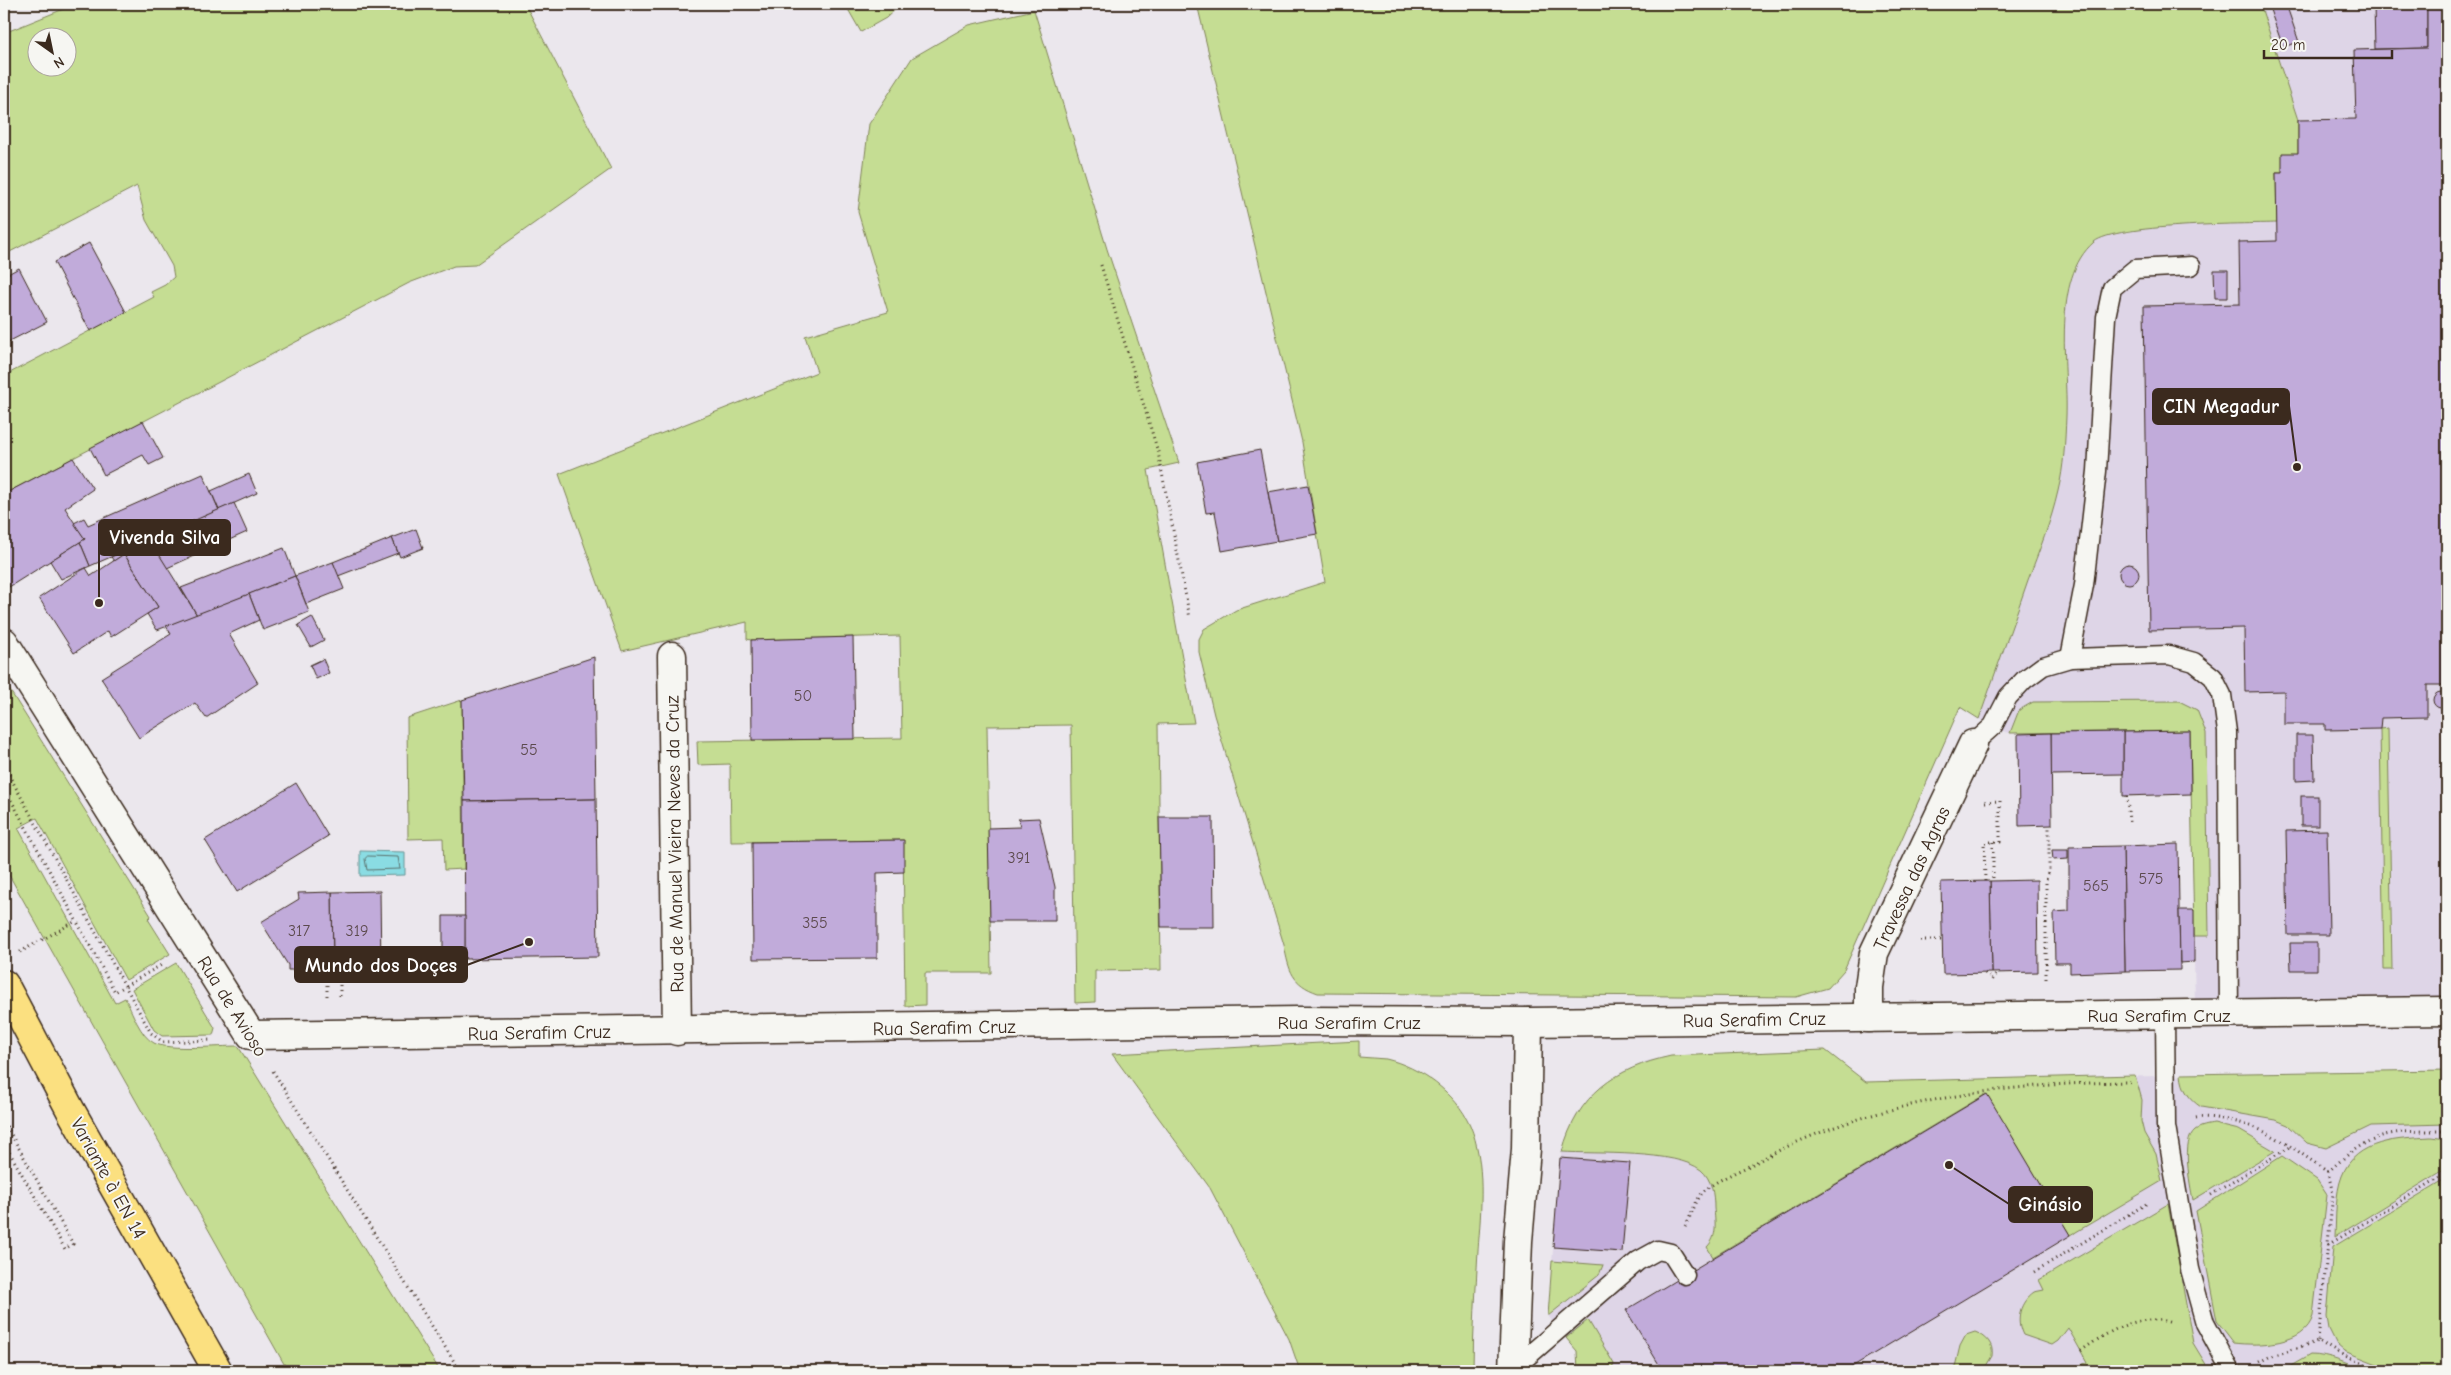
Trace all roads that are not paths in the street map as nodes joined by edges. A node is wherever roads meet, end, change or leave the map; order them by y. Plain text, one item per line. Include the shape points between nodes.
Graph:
1 (2191, 266) dead end
2 (4, 642) edge
3 (672, 656) dead end
4 (2070, 658) junction
5 (1973, 744) joint
6 (4, 984) edge
7 (2447, 1012) edge
8 (2165, 1013) junction
9 (2229, 1015) junction
10 (1868, 1018) junction
11 (1528, 1022) junction
12 (677, 1031) junction
13 (251, 1035) joint
14 (1685, 1275) dead end
15 (1513, 1370) edge
16 (218, 1371) edge
17 (2231, 1371) edge

1 - 4 lane via 2135,269 2112,288 2106,317 2097,471 2084,585
2 - 13 street, Rua de Avioso
3 - 12 street, Rua de Manuel Vieira Neves da Cruz
4 - 5 lane via 2043,666 2024,680 2008,697 1993,726
4 - 9 lane via 2169,655 2194,662 2214,677 2222,695 2227,732
5 - 10 street, Travessa das Agras via 1874,953
6 - 16 main road, Variante à EN 14
7 - 9 street, Rua Serafim Cruz
8 - 9 street, Rua Serafim Cruz
8 - 10 street, Rua Serafim Cruz
8 - 17 lane via 2166,1126 2190,1269 2205,1323
10 - 11 street, Rua Serafim Cruz
11 - 12 street, Rua Serafim Cruz via 1299,1021
11 - 15 street via 1526,1149 1518,1241
12 - 13 street, Rua Serafim Cruz
14 - 15 lane via 1671,1253 1658,1250 1638,1261

